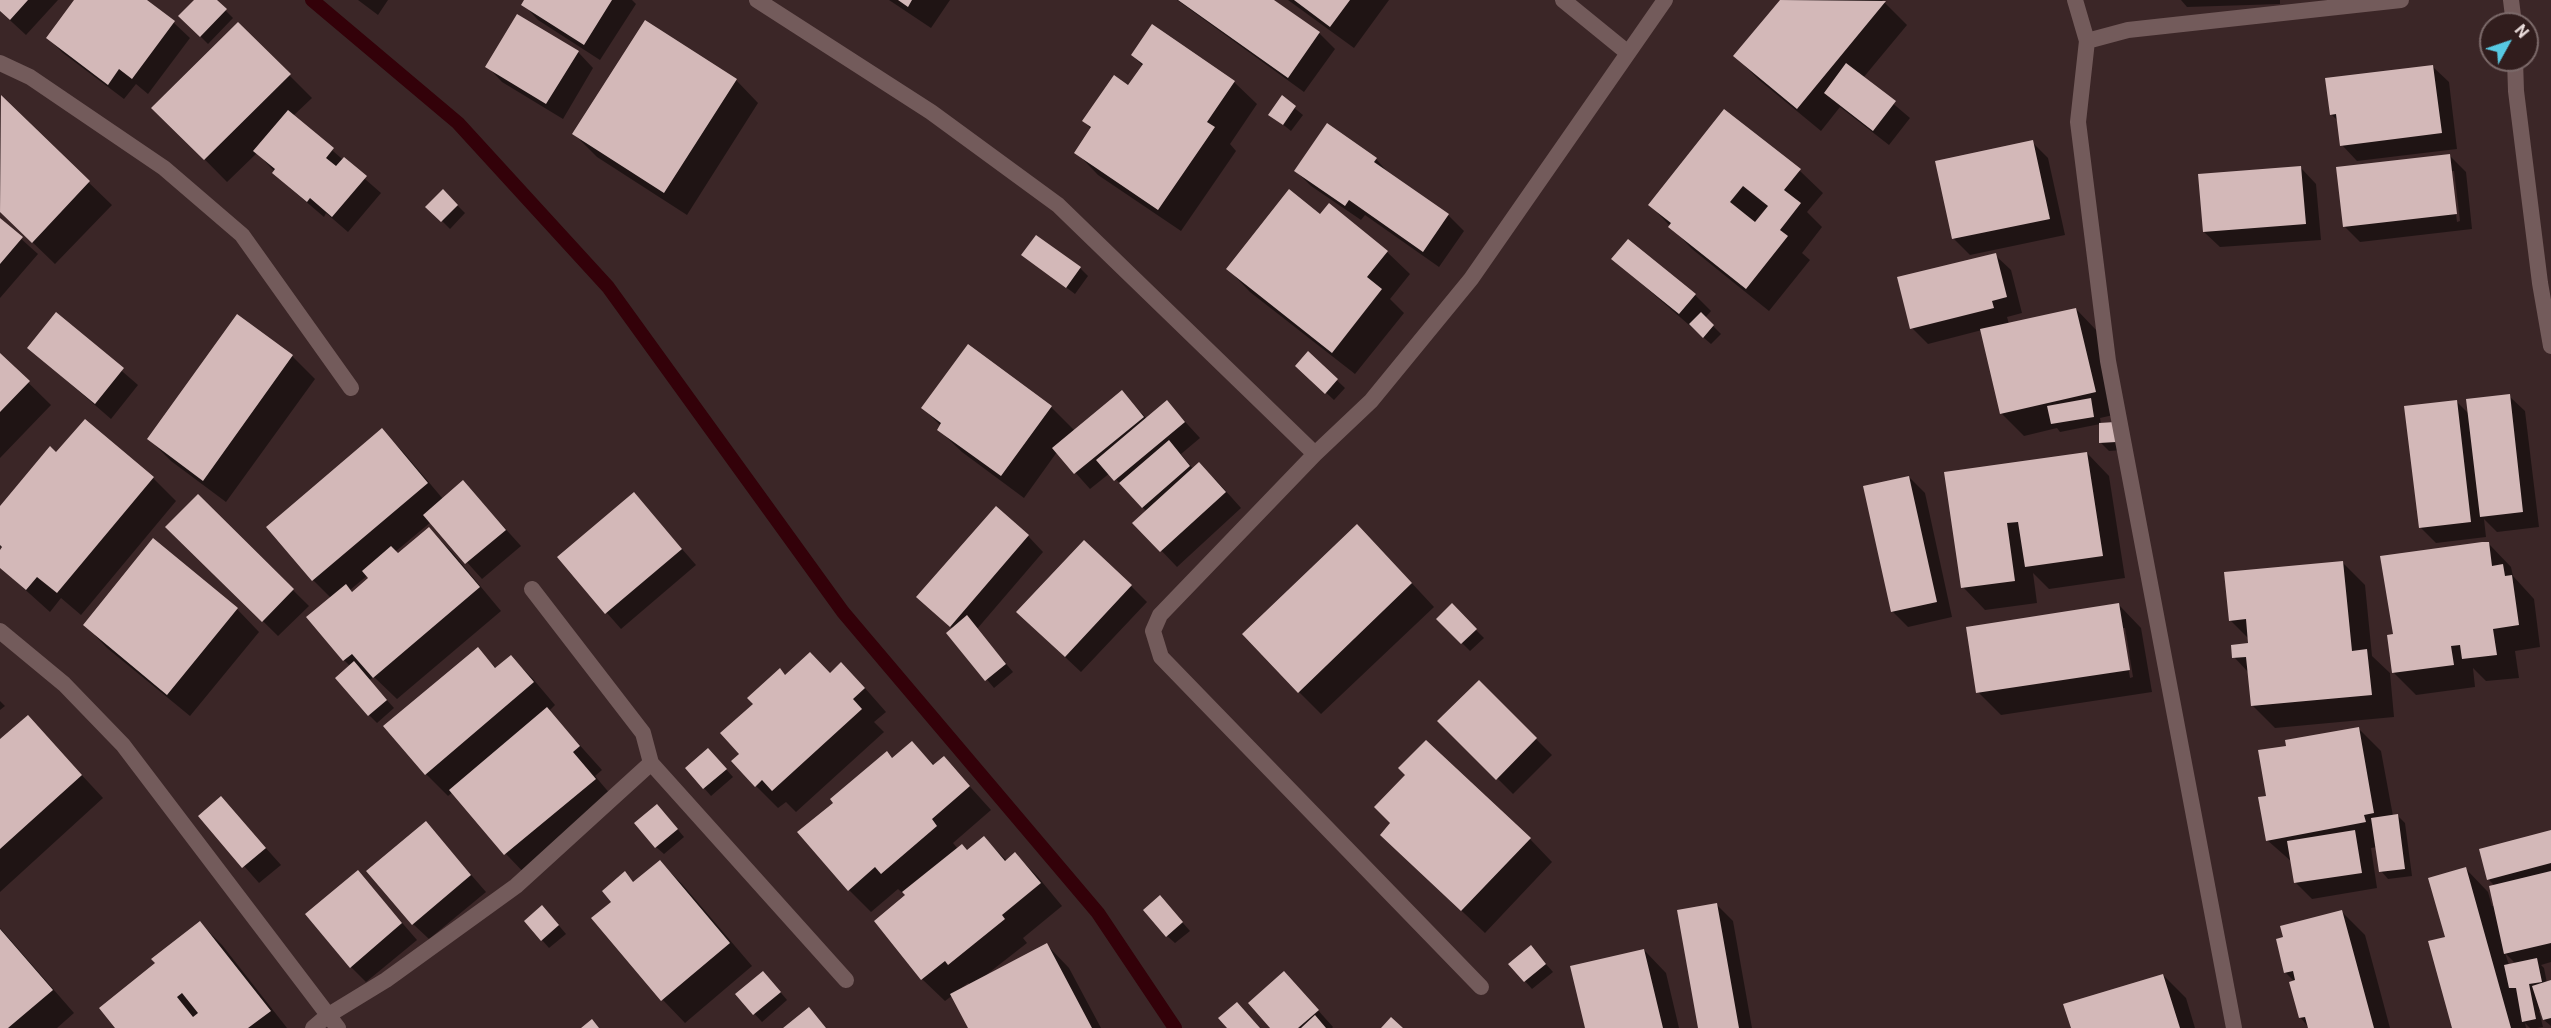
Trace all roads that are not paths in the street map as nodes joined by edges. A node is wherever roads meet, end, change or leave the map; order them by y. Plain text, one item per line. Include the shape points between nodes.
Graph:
1 (757, 0) edge
2 (1563, 0) edge
3 (1665, 0) edge
4 (2075, 0) edge
5 (2401, 0) edge
6 (2087, 41) junction
7 (1628, 53) junction
8 (0, 63) edge
9 (2516, 72) edge
10 (2551, 346) edge
11 (351, 388) dead end
12 (1315, 454) junction
13 (532, 589) dead end
14 (0, 631) edge
15 (651, 764) junction
16 (846, 980) dead end
17 (1480, 987) dead end
18 (333, 1022) edge
19 (313, 1028) edge
20 (2234, 1028) edge

1 - 12 street via 931,112 1058,205
2 - 7 street
3 - 7 street
4 - 6 street
5 - 6 street via 2128,30
6 - 20 street via 2078,122 2108,361
7 - 12 street via 1471,279 1371,401
8 - 11 street via 30,77 164,168 242,235
9 - 10 street via 2517,102
12 - 17 street via 1160,615 1154,630 1161,657
13 - 15 street via 643,733
14 - 18 street via 64,684 123,745
15 - 16 street
15 - 18 street via 516,886
18 - 19 street

